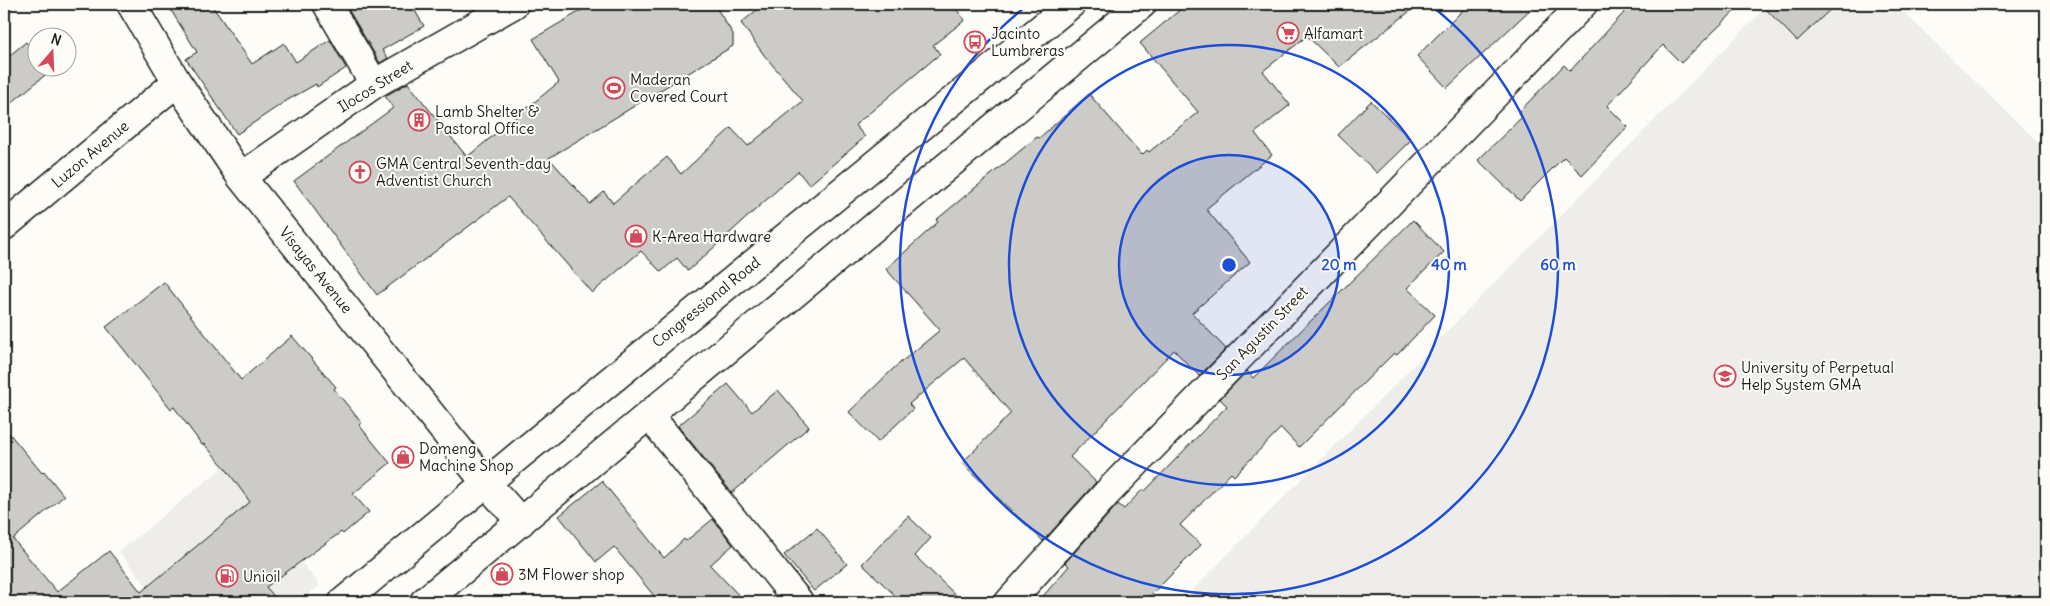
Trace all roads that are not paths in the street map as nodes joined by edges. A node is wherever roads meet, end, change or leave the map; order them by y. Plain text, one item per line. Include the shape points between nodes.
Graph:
1 (130, 4) edge
2 (327, 4) edge
3 (1071, 4) edge
4 (1142, 4) edge
5 (1583, 4) edge
6 (508, 5) edge
7 (177, 82) junction
8 (374, 84) junction
9 (241, 177) junction
10 (4, 226) edge
11 (650, 416) junction
12 (486, 483) junction
13 (521, 522) junction
14 (795, 601) edge
15 (343, 602) edge
16 (424, 602) edge
17 (1009, 602) edge

1 - 7 street, Visayas Avenue
2 - 8 street
3 - 12 street, Congressional Road
4 - 11 street
5 - 17 street, San Agustin Street via 1107,493
6 - 8 street, Ilocos Street
7 - 9 street, Visayas Avenue
7 - 10 street, Luzon Avenue
8 - 9 street, Ilocos Street
9 - 12 street, Visayas Avenue
11 - 13 street
11 - 14 street
12 - 13 street, Visayas Avenue
12 - 15 street, Congressional Road
13 - 16 street

